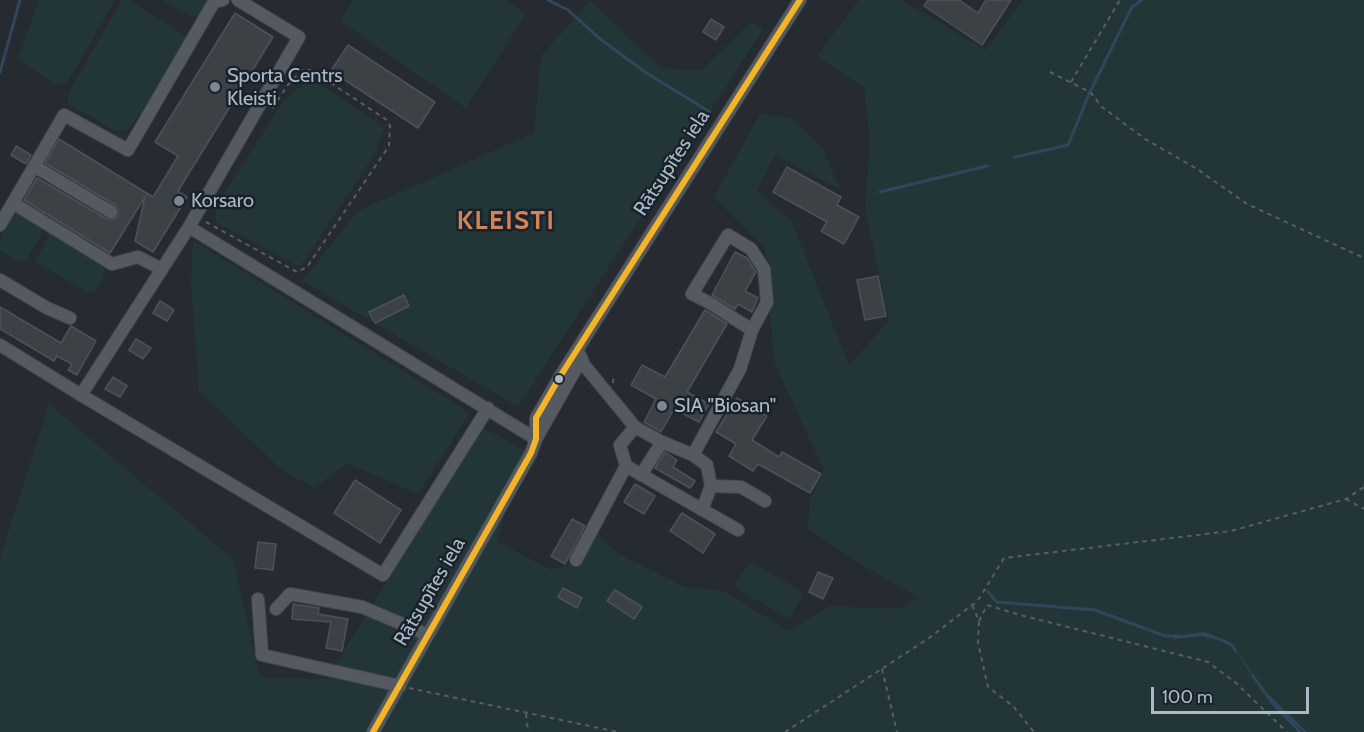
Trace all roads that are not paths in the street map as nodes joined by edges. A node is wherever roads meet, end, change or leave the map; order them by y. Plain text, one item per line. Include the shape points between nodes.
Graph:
1 (224, 0) edge
2 (238, 0) edge
3 (800, 0) edge
4 (34, 166) junction
5 (13, 203) junction
6 (111, 212) dead end
7 (192, 221) junction
8 (0, 225) edge
9 (162, 269) junction
10 (0, 280) edge
11 (70, 318) dead end
12 (752, 330) junction
13 (0, 345) edge
14 (578, 348) junction
15 (81, 395) junction
16 (488, 408) junction
17 (635, 427) junction
18 (536, 439) junction
19 (662, 442) junction
20 (693, 455) junction
21 (626, 466) junction
22 (641, 475) junction
23 (711, 486) junction
24 (765, 501) dead end
25 (702, 510) junction
26 (738, 530) dead end
27 (576, 560) dead end
28 (258, 599) dead end
29 (276, 609) dead end
30 (428, 635) junction
31 (400, 686) junction
32 (373, 732) edge

1 - 4 street via 214,2 128,150 64,115
2 - 7 street via 299,38
3 - 14 street, Rātsupītes iela
4 - 5 street
4 - 6 street
5 - 8 street
5 - 9 street via 112,264 138,257
7 - 9 street
7 - 16 street
9 - 15 street
10 - 11 street
12 - 12 street via 692,294 728,235 751,249 764,269 767,302
12 - 20 street via 740,369
13 - 15 street
14 - 17 street via 584,365
14 - 18 street, Rātsupītes iela via 536,418
15 - 16 street via 383,575
16 - 18 street
17 - 19 street
17 - 21 street via 620,446
18 - 30 street, Rātsupītes iela
19 - 20 street
19 - 22 street
20 - 23 street via 707,465
21 - 22 street
21 - 27 street
22 - 25 street
23 - 24 street via 741,487
23 - 25 street
25 - 26 street
28 - 31 street via 262,655
29 - 30 street via 290,594 362,607
30 - 31 street, Rātsupītes iela
31 - 32 street, Rātsupītes iela

